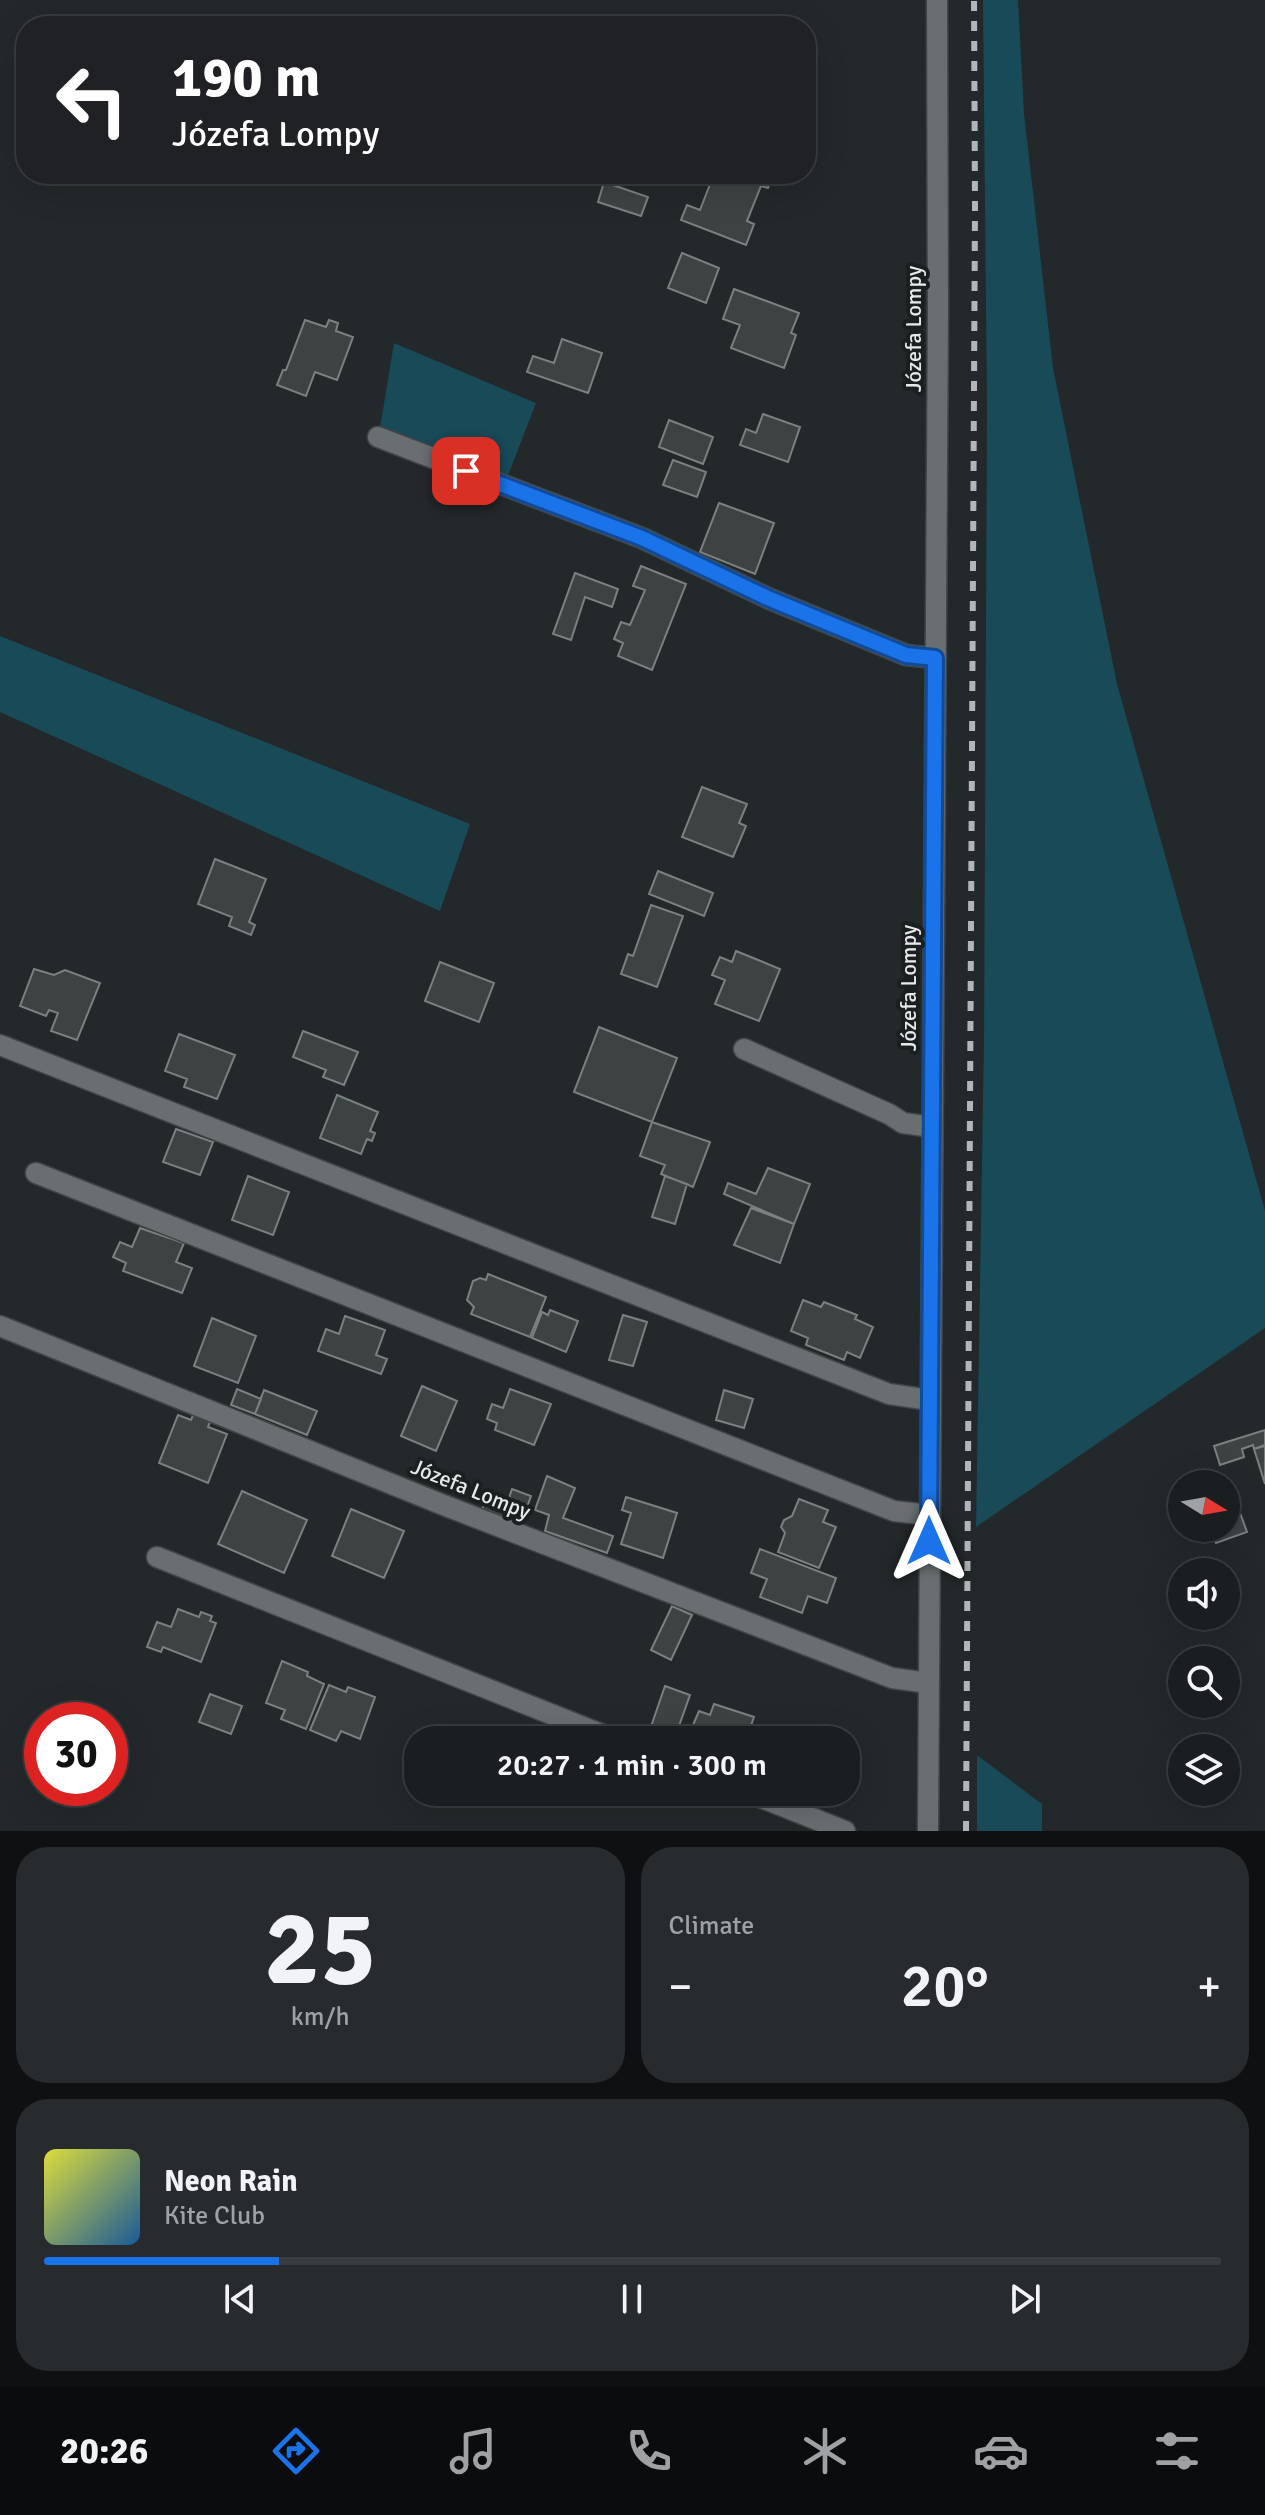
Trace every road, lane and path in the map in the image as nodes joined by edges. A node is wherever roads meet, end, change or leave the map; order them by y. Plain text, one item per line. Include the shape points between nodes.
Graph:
1 (937, 0) edge
2 (378, 437) dead end
3 (935, 658) junction
4 (0, 1045) edge
5 (744, 1049) dead end
6 (932, 1127) junction
7 (36, 1173) dead end
8 (0, 1326) edge
9 (930, 1400) junction
10 (929, 1515) junction
11 (157, 1557) dead end
12 (929, 1683) junction
13 (581, 1726) edge
14 (782, 1806) edge
15 (845, 1831) edge
16 (928, 1831) edge

1 - 3 street, Józefa Lompy
2 - 3 street via 642,538 906,655
3 - 6 street, Józefa Lompy
4 - 9 street via 889,1394
5 - 6 street via 903,1123
6 - 9 street, Józefa Lompy
7 - 10 street via 894,1511
8 - 12 street, Józefa Lompy via 892,1678
9 - 10 street, Józefa Lompy
10 - 12 street, Józefa Lompy
11 - 13 street
12 - 16 street, Józefa Lompy
14 - 15 street

